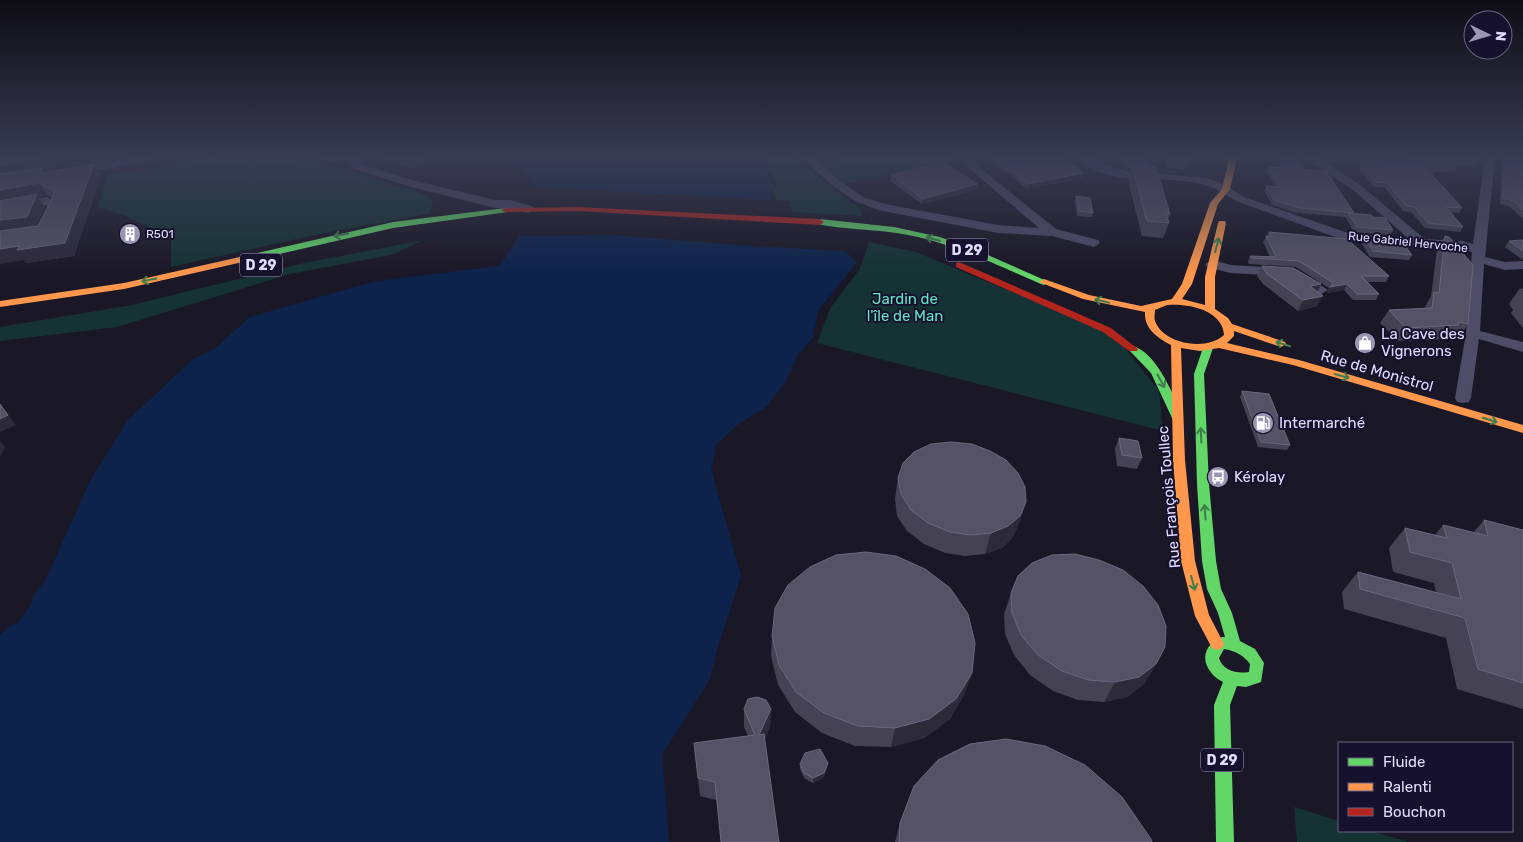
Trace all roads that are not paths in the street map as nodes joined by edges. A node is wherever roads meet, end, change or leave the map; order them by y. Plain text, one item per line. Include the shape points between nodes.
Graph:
1 (467, 197) edge
2 (856, 197) edge
3 (1010, 197) edge
4 (1219, 197) edge
5 (1225, 197) edge
6 (1237, 197) edge
7 (1368, 197) edge
8 (1485, 197) edge
9 (0, 208) edge
10 (525, 214) junction
11 (778, 224) junction
12 (45, 227) edge
13 (1052, 232) junction
14 (894, 242) dead end
15 (1421, 242) junction
16 (1094, 243) dead end
17 (1479, 254) junction
18 (1212, 264) junction
19 (1523, 265) edge
20 (1321, 290) edge
21 (1174, 302) junction
22 (0, 304) edge
23 (1150, 309) junction
24 (1210, 310) junction
25 (1104, 313) dead end
26 (0, 314) edge
27 (1138, 323) dead end
28 (1228, 326) junction
29 (1152, 327) junction
30 (1473, 334) junction
31 (1176, 343) junction
32 (1221, 345) junction
33 (1523, 347) edge
34 (1208, 348) junction
35 (1296, 348) dead end
36 (1463, 398) dead end
37 (1177, 417) junction
38 (1523, 429) edge
39 (1217, 644) junction
40 (1234, 644) junction
41 (1232, 680) junction
42 (1225, 842) edge

1 - 10 street via 510,204
2 - 13 street via 882,207 998,229
3 - 13 street
4 - 21 main road via 1214,202 1187,284
18 -> 5 main road via 1226,209
6 - 15 street, Rue Gabriel Hervoche via 1346,236
7 - 15 street
8 - 17 street
9 - 12 street via 47,202 55,205
10 - 11 main road, D 29
10 -> 22 main road, D 29 via 463,214 380,227 112,288
10 - 26 main road, D 29 via 386,235 119,297
11 - 14 main road, D 29
23 -> 11 main road, D 29 via 1077,295 986,257 906,232 838,223
13 - 16 street
15 - 17 street, Rue Gabriel Hervoche via 1462,246
17 - 19 street, Rue Gabriel Hervoche via 1505,266
17 - 30 street
18 - 20 street via 1230,269 1294,273
18 - 24 main road via 1208,289
21 - 23 main road
21 - 24 main road
23 - 29 main road via 1148,315
24 - 28 main road
25 -> 37 main road, D 29 via 1050,297 983,268 947,257 1108,330 1154,368
27 - 29 main road
28 - 32 main road via 1228,340
35 -> 28 main road
29 - 31 main road
30 - 33 street
30 - 36 street
31 - 34 main road
31 - 37 main road, Rue François Toullec
32 - 34 main road
32 -> 38 main road, Rue de Monistrol via 1295,362
40 -> 34 main road via 1214,589 1208,561 1199,374
37 -> 39 main road, Rue François Toullec via 1188,560 1202,616
39 - 40 main road
39 - 41 main road via 1210,654 1213,664
40 - 41 main road via 1249,653 1258,670 1250,681
41 - 42 main road, D 29 via 1222,705

